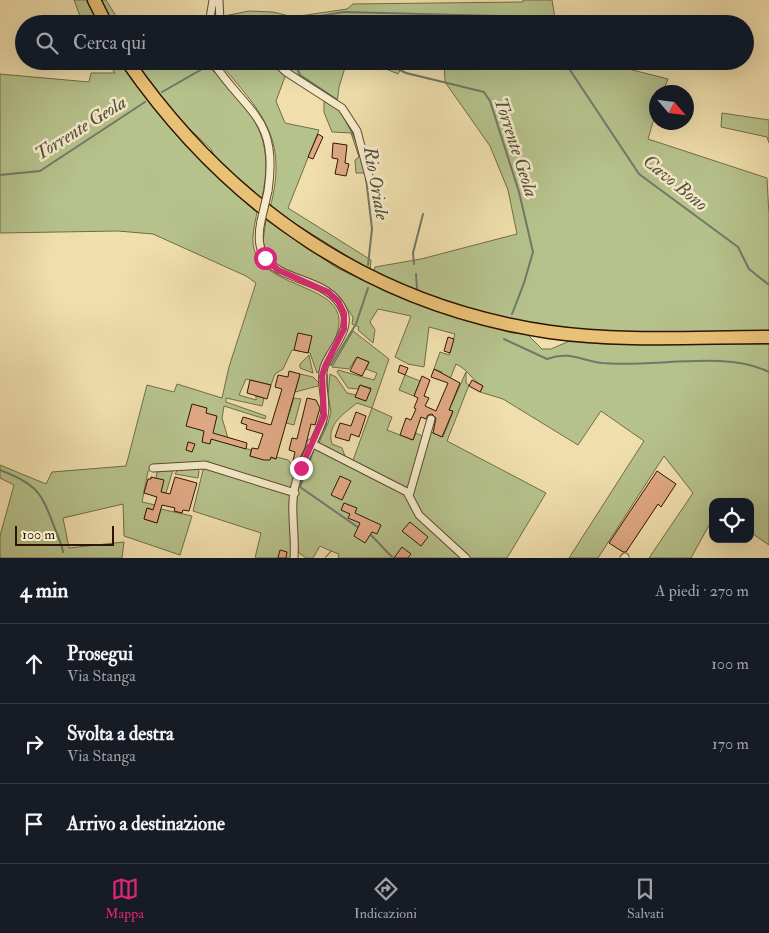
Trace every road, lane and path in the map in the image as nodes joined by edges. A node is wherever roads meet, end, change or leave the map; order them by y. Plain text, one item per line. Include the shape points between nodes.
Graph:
1 (94, 0) edge
2 (213, 0) edge
3 (219, 0) edge
4 (102, 15) edge
5 (210, 15) edge
6 (220, 15) edge
7 (133, 70) edge
8 (219, 70) edge
9 (284, 70) edge
10 (370, 180) dead end
11 (769, 337) edge
12 (431, 419) dead end
13 (312, 443) junction
14 (154, 468) dead end
15 (295, 492) junction
16 (409, 496) junction
17 (294, 558) edge
18 (466, 558) edge

1 - 4 highway
2 - 5 street
3 - 6 street
7 - 11 highway via 194,145 247,196 321,250 389,287 498,323 551,332 603,337
8 - 13 street, bridge via 260,120 268,143 272,166 258,235 265,258 278,270 328,292 344,313 344,329 325,366 322,385 324,416
9 - 10 street via 342,108 357,131
12 - 16 street
13 - 15 street via 295,484
13 - 16 street via 407,492
14 - 15 street via 204,465
15 - 17 street
16 - 18 street via 419,515

